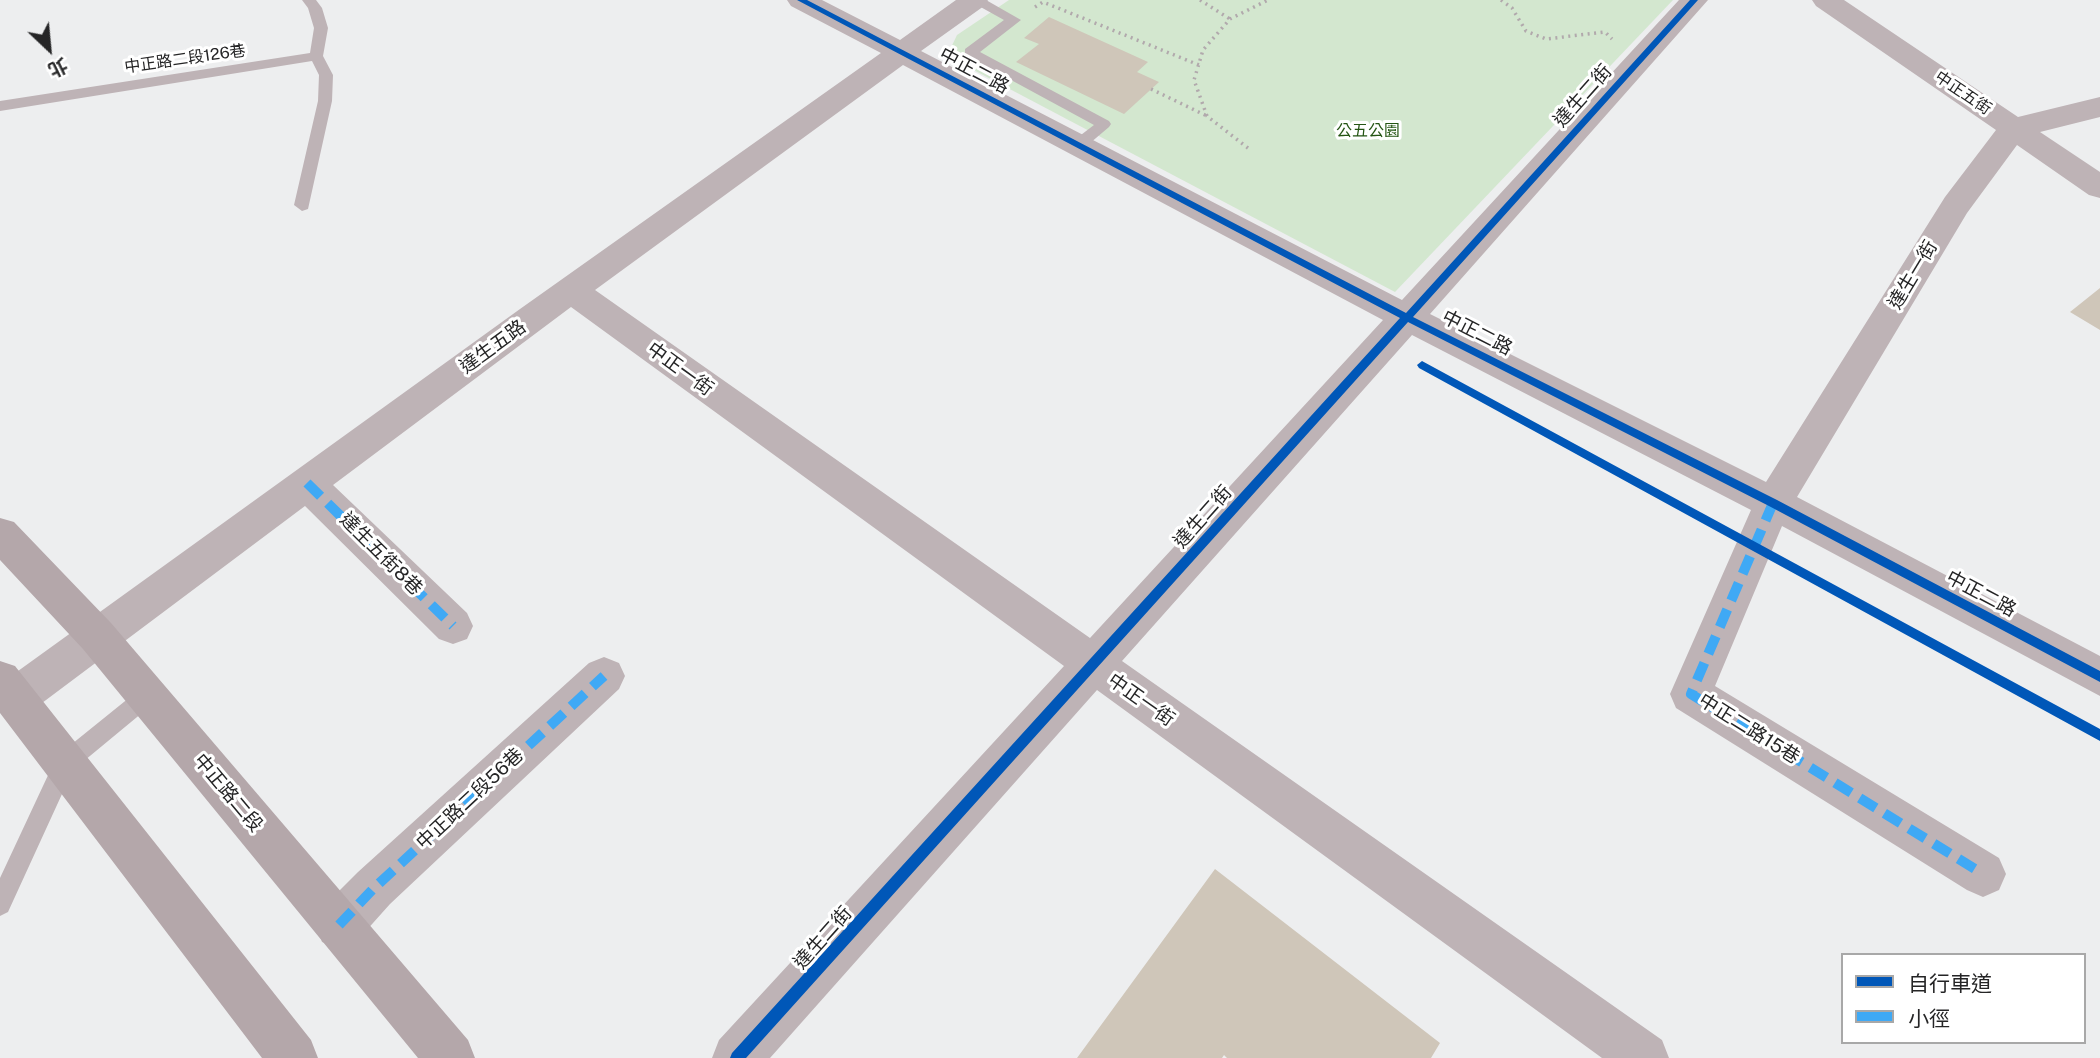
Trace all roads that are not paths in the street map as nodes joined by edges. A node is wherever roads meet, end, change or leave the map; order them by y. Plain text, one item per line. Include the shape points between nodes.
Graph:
1 (309, 0) edge
2 (801, 0) edge
3 (975, 0) edge
4 (1694, 0) edge
5 (1826, 0) edge
6 (900, 52) junction
7 (316, 56) junction
8 (0, 106) edge
9 (2100, 107) edge
10 (2014, 128) junction
11 (1078, 145) junction
12 (2100, 187) edge
13 (302, 205) dead end
14 (571, 290) junction
15 (1406, 317) junction
16 (307, 483) junction
17 (1773, 503) junction
18 (0, 534) edge
19 (453, 626) dead end
20 (97, 636) junction
21 (1093, 666) junction
22 (604, 676) dead end
23 (2100, 677) edge
24 (8, 689) edge
25 (147, 696) junction
26 (65, 763) junction
27 (1983, 874) dead end
28 (0, 904) edge
29 (339, 925) junction
30 (293, 1058) edge
31 (450, 1058) edge
32 (737, 1058) edge
33 (1644, 1058) edge

1 - 7 lane via 321,28
2 - 6 street, 中正二路
3 - 6 street, 達生五路
3 - 11 lane via 1014,20 970,52 1104,124
4 - 15 street, 達生二街
5 - 10 street, 中正五街
6 - 11 street, 中正二路
6 - 14 street, 達生五路
7 - 8 lane, 中正路二段126巷
7 - 13 lane via 326,75 325,101
9 - 10 street
10 - 12 street, 中正五街
10 - 17 street, 達生一街 via 1956,205
11 - 15 street, 中正二路
14 - 16 street, 達生五路
14 - 21 street, 中正一街
15 - 17 street, 中正二路
15 - 21 street, 達生二街
16 - 19 street, 達生五街8巷
16 - 20 street, 達生五路
17 - 23 street, 中正二路
17 - 27 street, 中正二路15巷 via 1691,694
18 - 20 main road, 中正路二段
20 - 24 street, 達生五路
20 - 25 main road, 中正路二段
21 - 32 street, 達生二街
21 - 33 street, 中正一街
22 - 29 street, 中正路二段56巷
24 - 26 main road
25 - 26 lane
25 - 29 main road, 中正路二段
26 - 28 lane
26 - 30 main road
29 - 31 main road, 中正路二段

